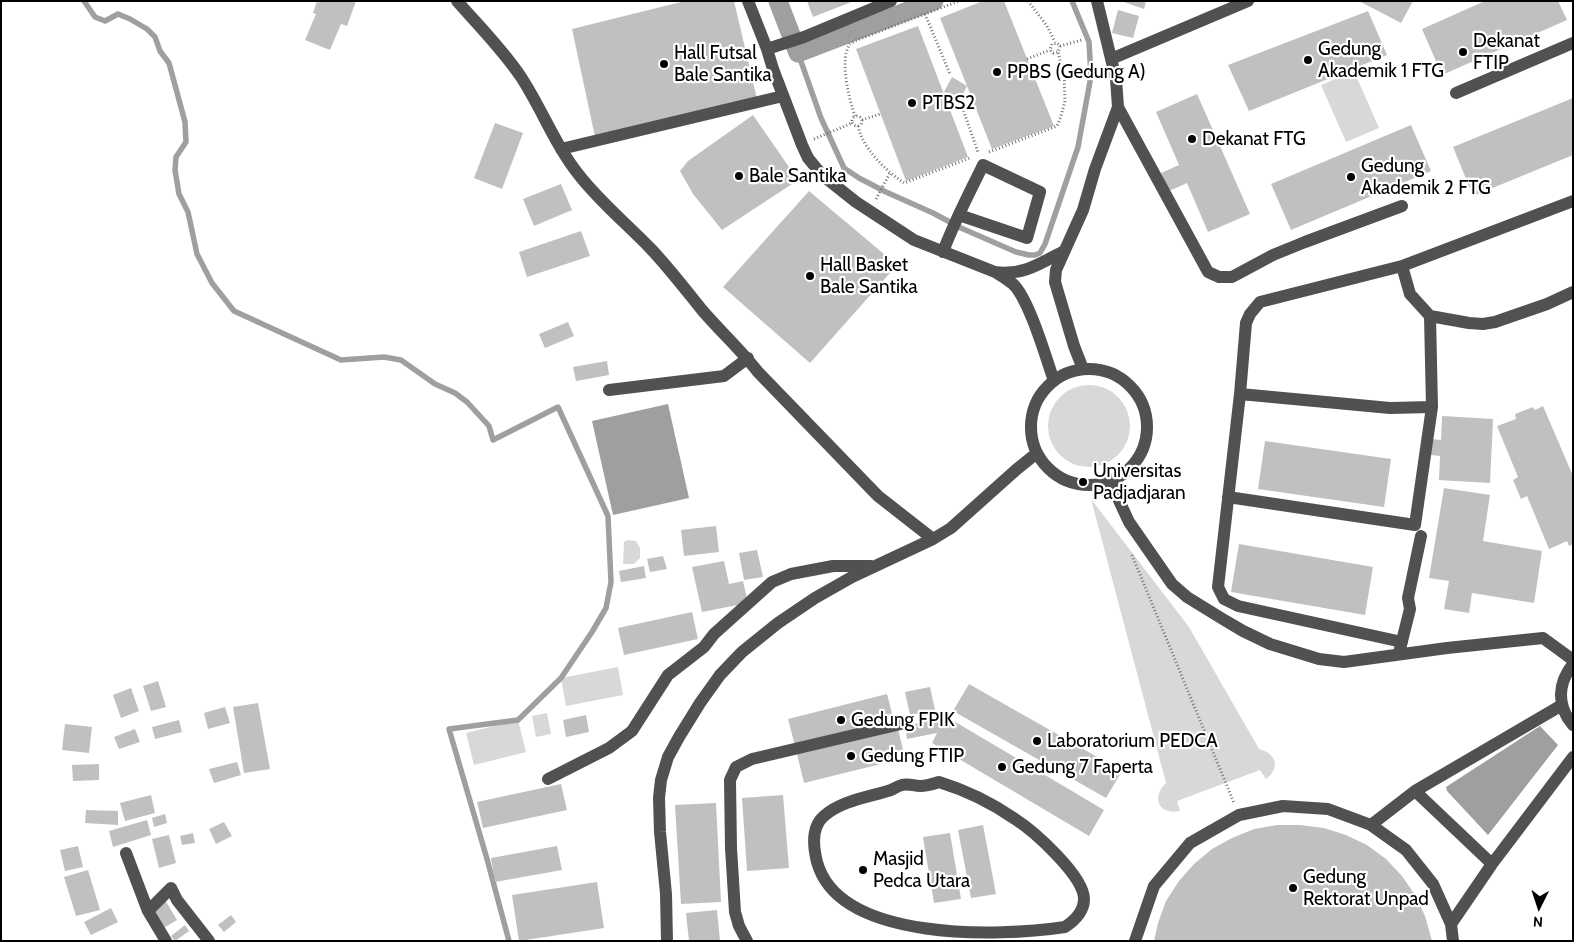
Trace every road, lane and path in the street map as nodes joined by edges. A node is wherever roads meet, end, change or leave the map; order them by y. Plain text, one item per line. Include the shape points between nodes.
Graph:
1 (457, 1) edge
2 (748, 1) edge
3 (891, 1) edge
4 (959, 1) edge
5 (1028, 1) edge
6 (1097, 1) edge
7 (1248, 1) edge
8 (925, 14) junction
9 (1082, 40) dead end
10 (1055, 42) junction
11 (1573, 43) edge
12 (1060, 46) junction
13 (767, 49) junction
14 (1050, 50) junction
15 (1058, 52) junction
16 (1027, 59) dead end
17 (1111, 59) junction
18 (950, 74) dead end
19 (1456, 93) dead end
20 (784, 96) junction
21 (960, 101) dead end
22 (1118, 107) junction
23 (880, 114) dead end
24 (855, 116) junction
25 (862, 120) junction
26 (852, 123) junction
27 (858, 126) junction
28 (802, 145) junction
29 (561, 149) junction
30 (982, 160) junction
31 (890, 173) junction
32 (1573, 200) edge
33 (1402, 206) dead end
34 (869, 211) junction
35 (958, 216) junction
36 (1064, 251) junction
37 (943, 252) junction
38 (1402, 266) junction
39 (996, 272) junction
40 (1573, 292) edge
41 (1430, 316) junction
42 (748, 358) junction
43 (1084, 368) junction
44 (1054, 381) junction
45 (609, 390) dead end
46 (1240, 394) junction
47 (1432, 407) junction
48 (1037, 453) junction
49 (1110, 481) junction
50 (1228, 496) junction
51 (1420, 536) dead end
52 (933, 539) junction
53 (1129, 548) dead end
54 (874, 566) junction
55 (1402, 642) junction
56 (1398, 655) junction
57 (1573, 660) edge
58 (1573, 664) edge
59 (1562, 705) junction
60 (905, 723) dead end
61 (1573, 725) edge
62 (1573, 757) edge
63 (548, 779) dead end
64 (1415, 791) junction
65 (1239, 815) junction
66 (1371, 825) junction
67 (126, 853) dead end
68 (1492, 864) junction
69 (148, 911) junction
70 (1451, 924) junction
71 (991, 937) edge
72 (166, 941) edge
73 (209, 941) edge
74 (667, 941) edge
75 (748, 941) edge
76 (1135, 941) edge
77 (1453, 941) edge

1 - 29 street via 521,78
2 - 13 street
3 - 13 street
4 - 8 path
5 - 10 path
6 - 17 street
7 - 17 street
8 - 18 path
8 - 24 path via 850,44 846,86
9 - 12 path
10 - 12 path
10 - 14 path
11 - 19 street
12 - 15 path
13 - 20 street
14 - 15 path
14 - 16 path
15 - 30 path via 1065,101 1056,126
17 - 22 street
20 - 28 street
20 - 29 street
21 - 30 path
22 - 33 street via 1208,272 1218,277 1232,277 1306,242
22 - 36 street via 1083,210
23 - 25 path
24 - 25 path
24 - 26 path
25 - 27 path
26 - 27 path
26 - 28 path
27 - 31 path via 867,146
28 - 34 street via 822,176
29 - 42 street via 581,177 666,264 702,310
30 - 31 path via 904,183
30 - 35 street
30 - 35 street via 1040,192 1027,238
31 - 34 path
32 - 38 street
34 - 37 street via 914,240
35 - 37 street
36 - 39 street via 1020,272
36 - 43 street via 1055,282
37 - 39 street
38 - 41 street via 1410,294
38 - 46 street via 1260,302 1246,323
39 - 44 street via 1014,285 1021,296
40 - 41 street via 1495,322 1483,324
41 - 47 street
42 - 45 street via 724,376
42 - 52 street via 878,496
43 - 44 street
43 - 49 street via 1110,372 1122,379 1135,391 1146,412 1148,426 1141,455 1125,474
44 - 48 street via 1042,391 1031,416 1032,441
46 - 47 street via 1390,408
46 - 50 street
47 - 50 street via 1415,525
48 - 49 street via 1053,473 1064,480 1089,485
48 - 52 street via 951,528
49 - 56 street via 1129,522 1172,584 1242,631 1270,644 1334,661
50 - 55 street via 1218,587 1224,599 1238,606
51 - 55 street
52 - 54 street
53 - 65 path
54 - 63 street via 833,566 791,574 772,582 668,675 632,731 609,748
54 - 74 street via 815,598 742,652 720,675 679,738 666,765 659,798
55 - 56 street
56 - 57 street via 1543,638
58 - 59 street via 1565,674 1561,689
59 - 61 street
59 - 64 street
60 - 75 street via 752,759 736,767 730,780 735,912
62 - 68 street
64 - 66 street
64 - 68 street
65 - 66 street via 1283,806 1328,809
65 - 76 street via 1190,843 1154,886
66 - 70 street via 1406,850 1434,884
67 - 69 street
68 - 70 street
69 - 72 street
69 - 73 street via 171,888
70 - 77 street
71 - 71 street via 906,928 878,920 852,906 822,877 814,849 816,827 824,816 840,806 902,785 939,782 1004,811 1044,842 1076,880 1084,899 1076,918 1065,927

